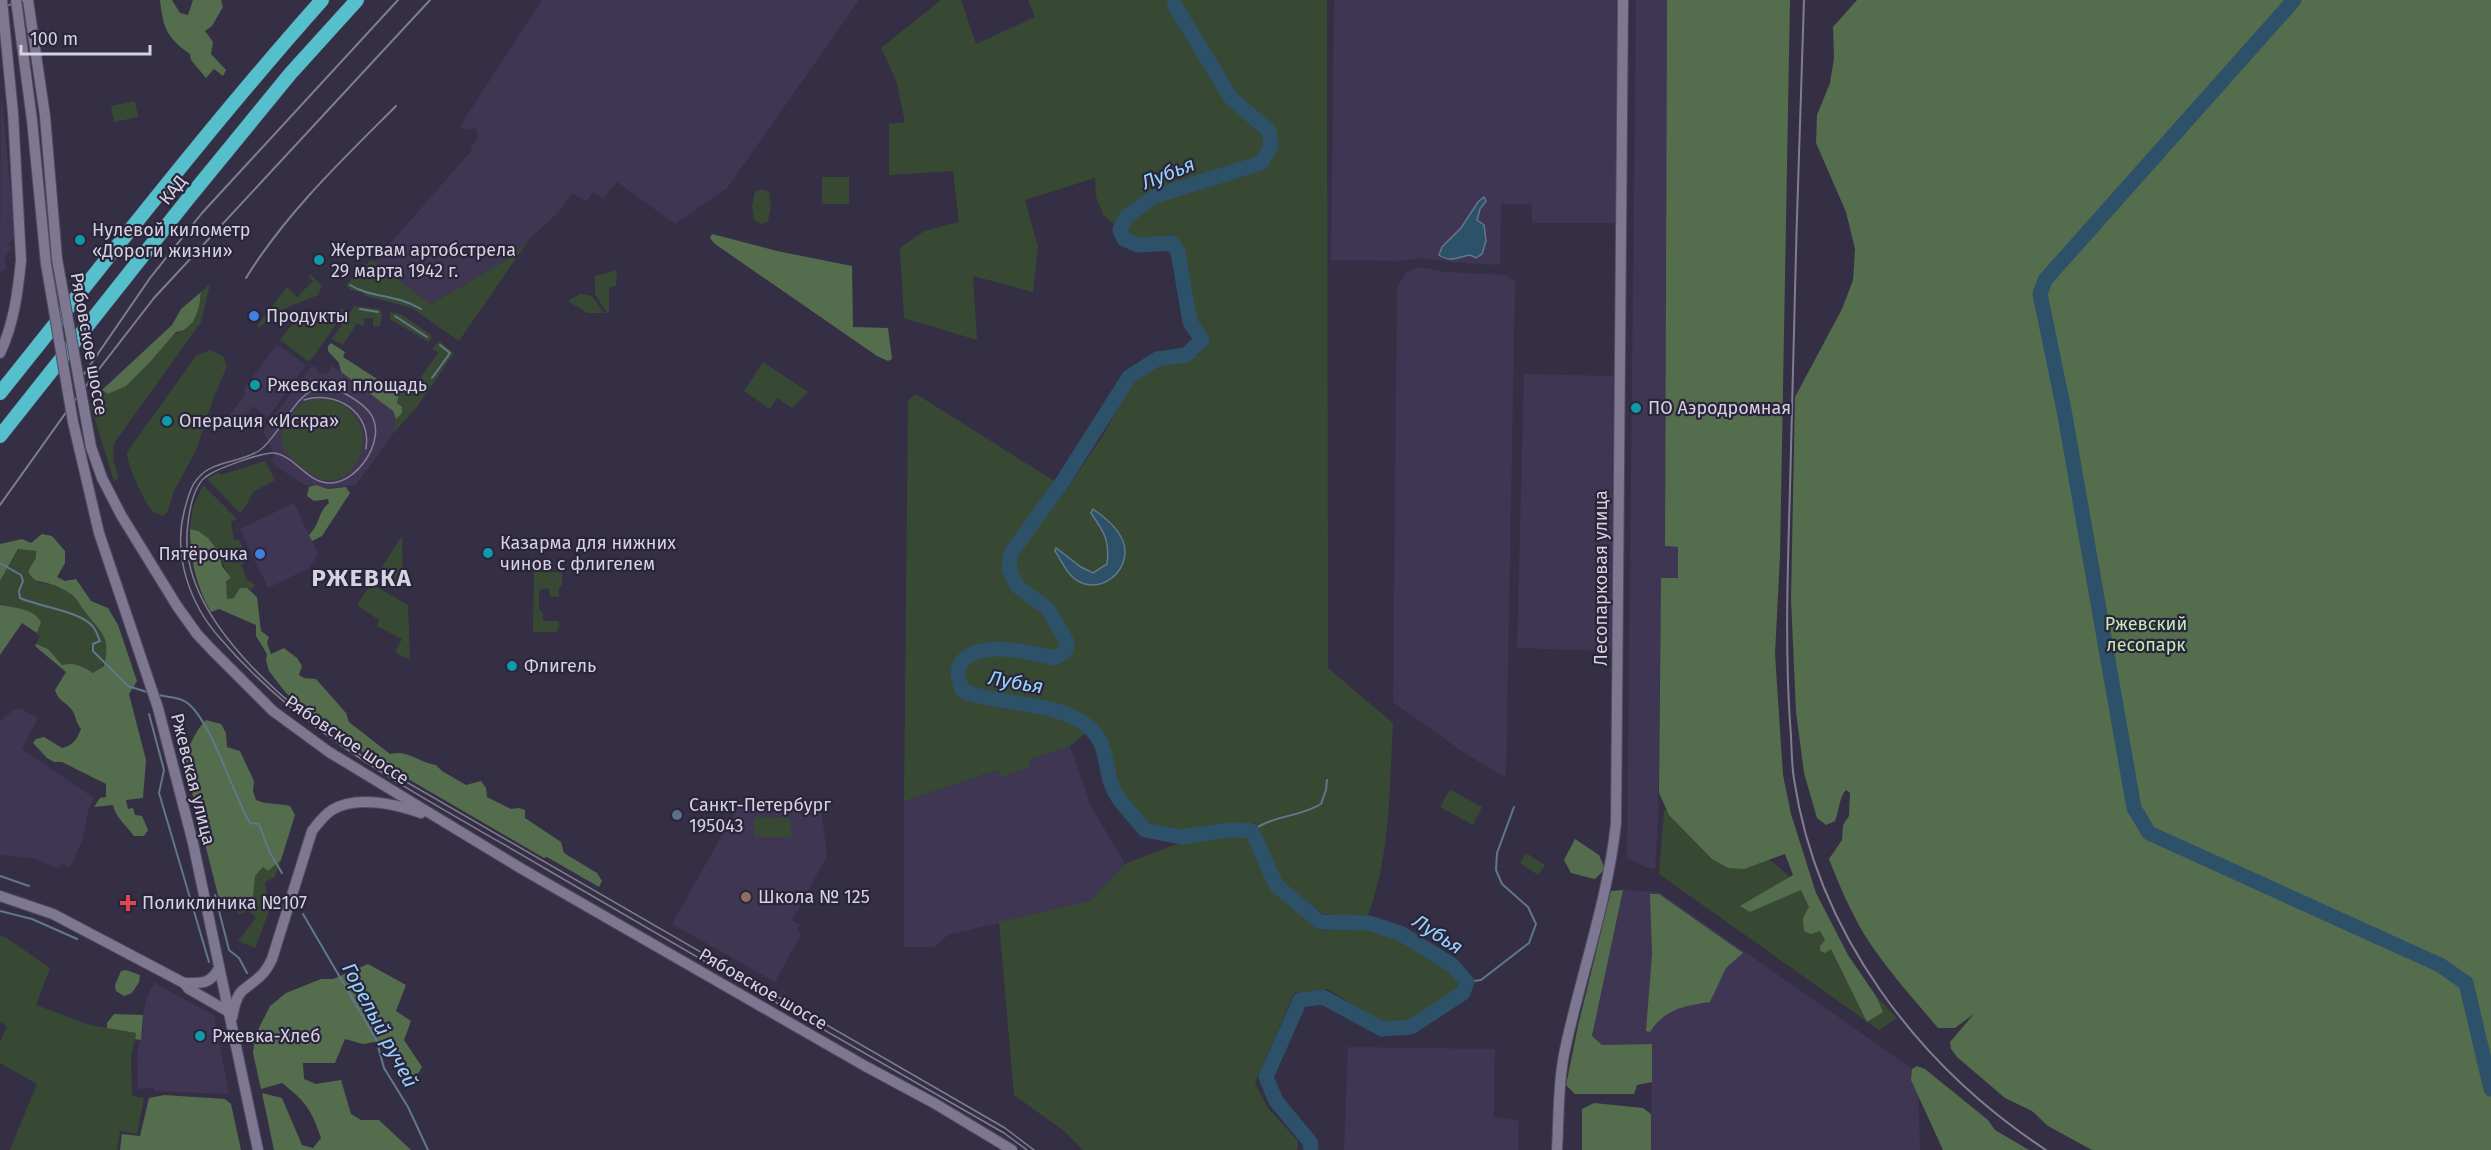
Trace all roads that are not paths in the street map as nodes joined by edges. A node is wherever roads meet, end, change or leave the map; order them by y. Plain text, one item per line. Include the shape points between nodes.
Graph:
1 (2, 0) edge
2 (16, 0) edge
3 (28, 0) edge
4 (322, 0) edge
5 (357, 0) edge
6 (1623, 0) edge
7 (0, 353) edge
8 (0, 393) edge
9 (73, 422) joint
10 (0, 436) edge
11 (436, 818) junction
12 (0, 896) edge
13 (219, 968) junction
14 (184, 983) junction
15 (230, 1017) junction
16 (258, 1150) edge
17 (1012, 1150) edge
18 (1557, 1150) edge

1 - 7 main road, bridge via 21,260 13,312
2 - 9 main road, Рябовское шоссе, bridge via 46,264
3 - 11 main road, Рябовское шоссе, bridge via 45,116 57,259 91,447 102,478 177,606 213,651 303,735
4 - 8 highway, КАД via 270,58
5 - 10 highway, КАД via 290,74
6 - 18 main road, Лесопарковая улица via 1616,823 1608,877 1565,1046
9 - 13 main road, Ржевская улица via 99,533 158,708
11 - 15 main road via 403,808 354,802 329,811 312,831 268,967 242,991
11 - 17 main road, Рябовское шоссе
12 - 14 main road via 53,914
13 - 14 main road via 209,981
13 - 15 main road, Ржевская улица
14 - 15 main road
15 - 16 main road, Ржевская улица

